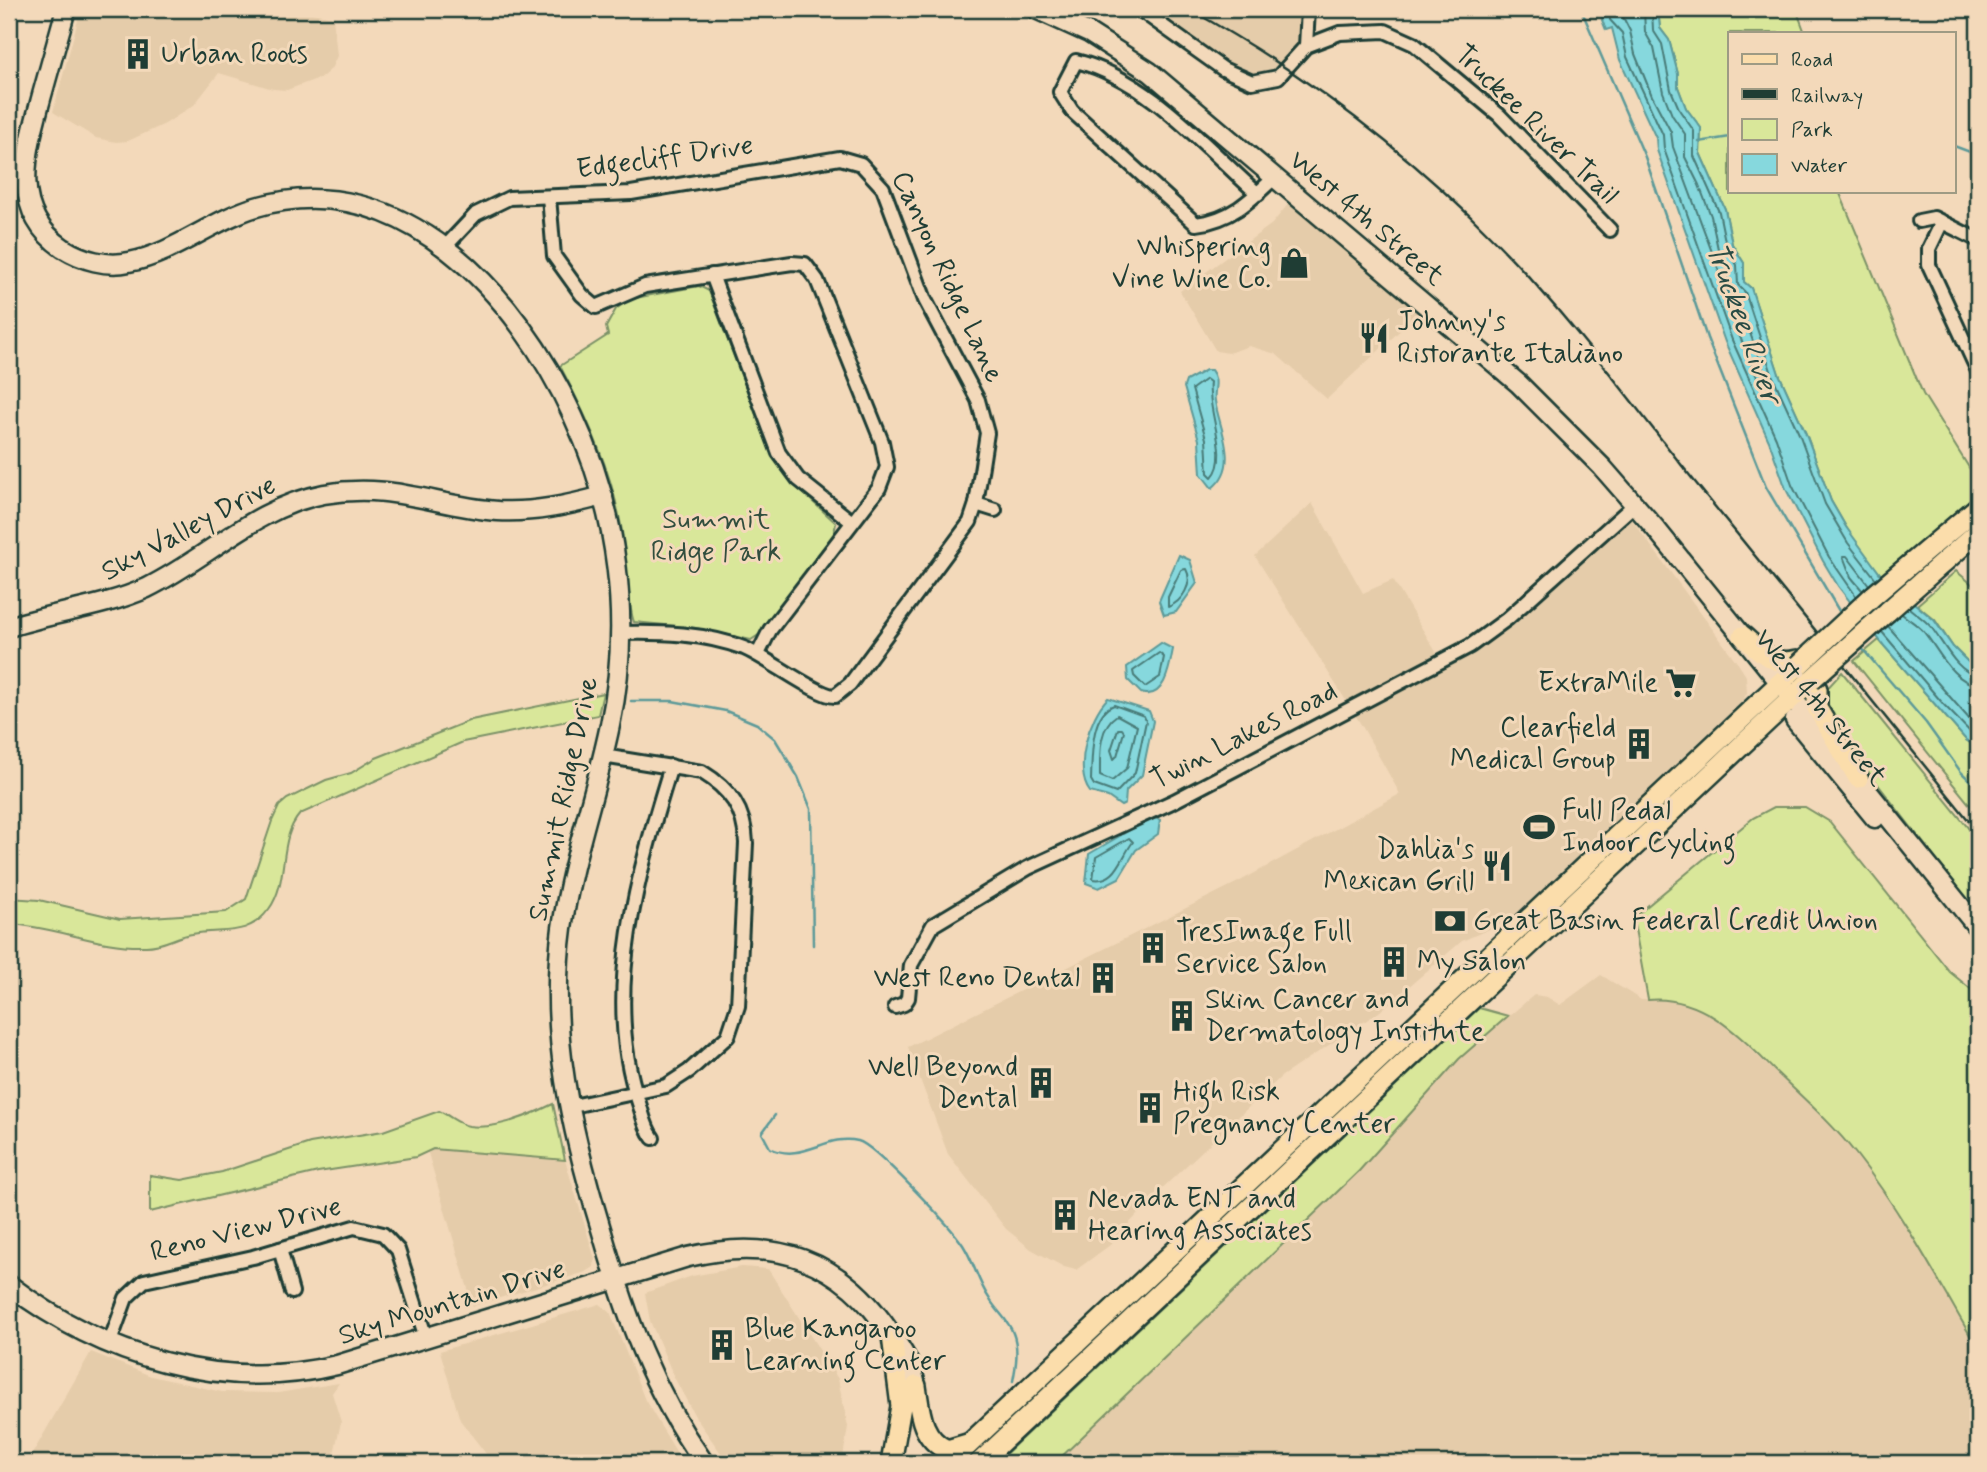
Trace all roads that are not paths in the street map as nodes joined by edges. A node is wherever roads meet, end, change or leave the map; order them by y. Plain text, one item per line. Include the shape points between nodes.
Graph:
1 (66, 9) edge
2 (1036, 9) edge
3 (1139, 9) edge
4 (1308, 9) edge
5 (1306, 47) junction
6 (856, 162) joint
7 (1276, 176) junction
8 (1258, 194) junction
9 (549, 197) junction
10 (1938, 220) junction
11 (1919, 221) dead end
12 (1610, 230) dead end
13 (1978, 240) edge
14 (445, 247) junction
15 (712, 275) junction
16 (1978, 371) edge
17 (603, 496) junction
18 (976, 504) junction
19 (1634, 505) junction
20 (1978, 507) edge
21 (995, 510) dead end
22 (852, 522) junction
23 (1978, 532) edge
24 (9, 627) edge
25 (620, 633) junction
26 (1743, 636) junction
27 (758, 654) junction
28 (1806, 674) junction
29 (1781, 693) junction
30 (603, 756) junction
31 (671, 766) junction
32 (1858, 778) junction
33 (1525, 922) junction
34 (1978, 931) edge
35 (1541, 936) junction
36 (895, 1007) dead end
37 (636, 1095) junction
38 (568, 1107) junction
39 (653, 1138) dead end
40 (280, 1249) junction
41 (615, 1279) junction
42 (9, 1285) edge
43 (292, 1292) dead end
44 (892, 1336) junction
45 (426, 1338) junction
46 (110, 1342) junction
47 (916, 1386) joint
48 (981, 1433) junction
49 (704, 1463) edge
50 (891, 1463) edge
51 (949, 1463) edge
52 (979, 1463) edge

1 - 14 street, Summit Ridge Drive via 27,149 24,176 33,213 63,247 105,263 133,262 244,211 315,198 385,212
2 - 7 street, West 4th Street via 1089,33 1150,72
3 - 5 street, Truckee River Trail via 1244,81 1278,77
4 - 5 street
5 - 12 street, Truckee River Trail via 1331,35 1365,31 1385,31 1414,44 1516,131
6 - 9 street, Edgecliff Drive via 827,159 631,193
6 - 18 street, Canyon Ridge Lane via 883,188 925,300 983,411 987,441
7 - 8 street
7 - 19 street, West 4th Street via 1519,383
8 - 8 street via 1156,103 1105,68 1076,61 1060,92 1072,111 1196,224 1241,209
9 - 14 street, Edgecliff Drive via 479,203
9 - 15 street via 554,256 596,307 635,289
10 - 11 street
10 - 13 street
10 - 16 street via 1929,265
14 - 17 street, Summit Ridge Drive via 503,306 549,370 586,446
15 - 22 street via 779,453 799,479
15 - 22 street via 792,263 805,264 817,280 886,455 884,478
17 - 24 street, Sky Valley Drive via 511,511 386,490 321,495 253,520 187,566 128,596
17 - 25 street, Summit Ridge Drive via 616,559
18 - 21 street
18 - 27 street, Canyon Ridge Lane via 970,522 948,554 850,684 835,696 822,694
19 - 26 street, West 4th Street
19 - 29 street, West 4th Street via 1704,605
19 - 36 street, Twin Lakes Road via 1507,619 1470,646 1174,801 1028,868 933,925 911,965 908,998
20 - 28 main road, bridge via 1831,636
22 - 27 street via 770,630
23 - 28 main road, bridge via 1849,646
25 - 27 street via 699,636
25 - 30 street, Summit Ridge Drive via 614,708
26 - 28 main road via 1769,659
26 - 29 street, West 4th Street
28 - 29 main road
28 - 32 main road via 1817,708
29 - 32 street, West 4th Street
29 - 33 main road
29 - 34 street, West 4th Street via 1857,797
29 - 35 main road
30 - 31 street
30 - 38 street, Summit Ridge Drive via 572,873 562,934 558,1019
31 - 37 street via 629,936 625,1019
31 - 37 street via 715,780 736,801 742,815 746,843 738,1006 733,1027 720,1045 680,1078
32 - 34 street, West 4th Street
33 - 35 main road
33 - 48 main road
35 - 52 main road
37 - 38 street
37 - 39 street
38 - 41 street, Summit Ridge Drive
40 - 43 street
40 - 45 street, Reno View Drive via 354,1227 373,1229 387,1237 402,1259
40 - 46 street, Reno View Drive via 144,1281 126,1298
41 - 44 street, Sky Mountain Drive via 715,1251 773,1250 809,1261 838,1277 866,1299
41 - 45 street, Sky Mountain Drive
41 - 49 street, Summit Ridge Drive via 651,1375
42 - 46 street, Sky Mountain Drive via 38,1306
44 - 47 street, Sky Mountain Drive via 907,1356
44 - 50 main road via 901,1406
45 - 46 street, Sky Mountain Drive via 328,1367 261,1376 184,1368
47 - 48 main road via 921,1420 940,1447 962,1448
48 - 51 main road

